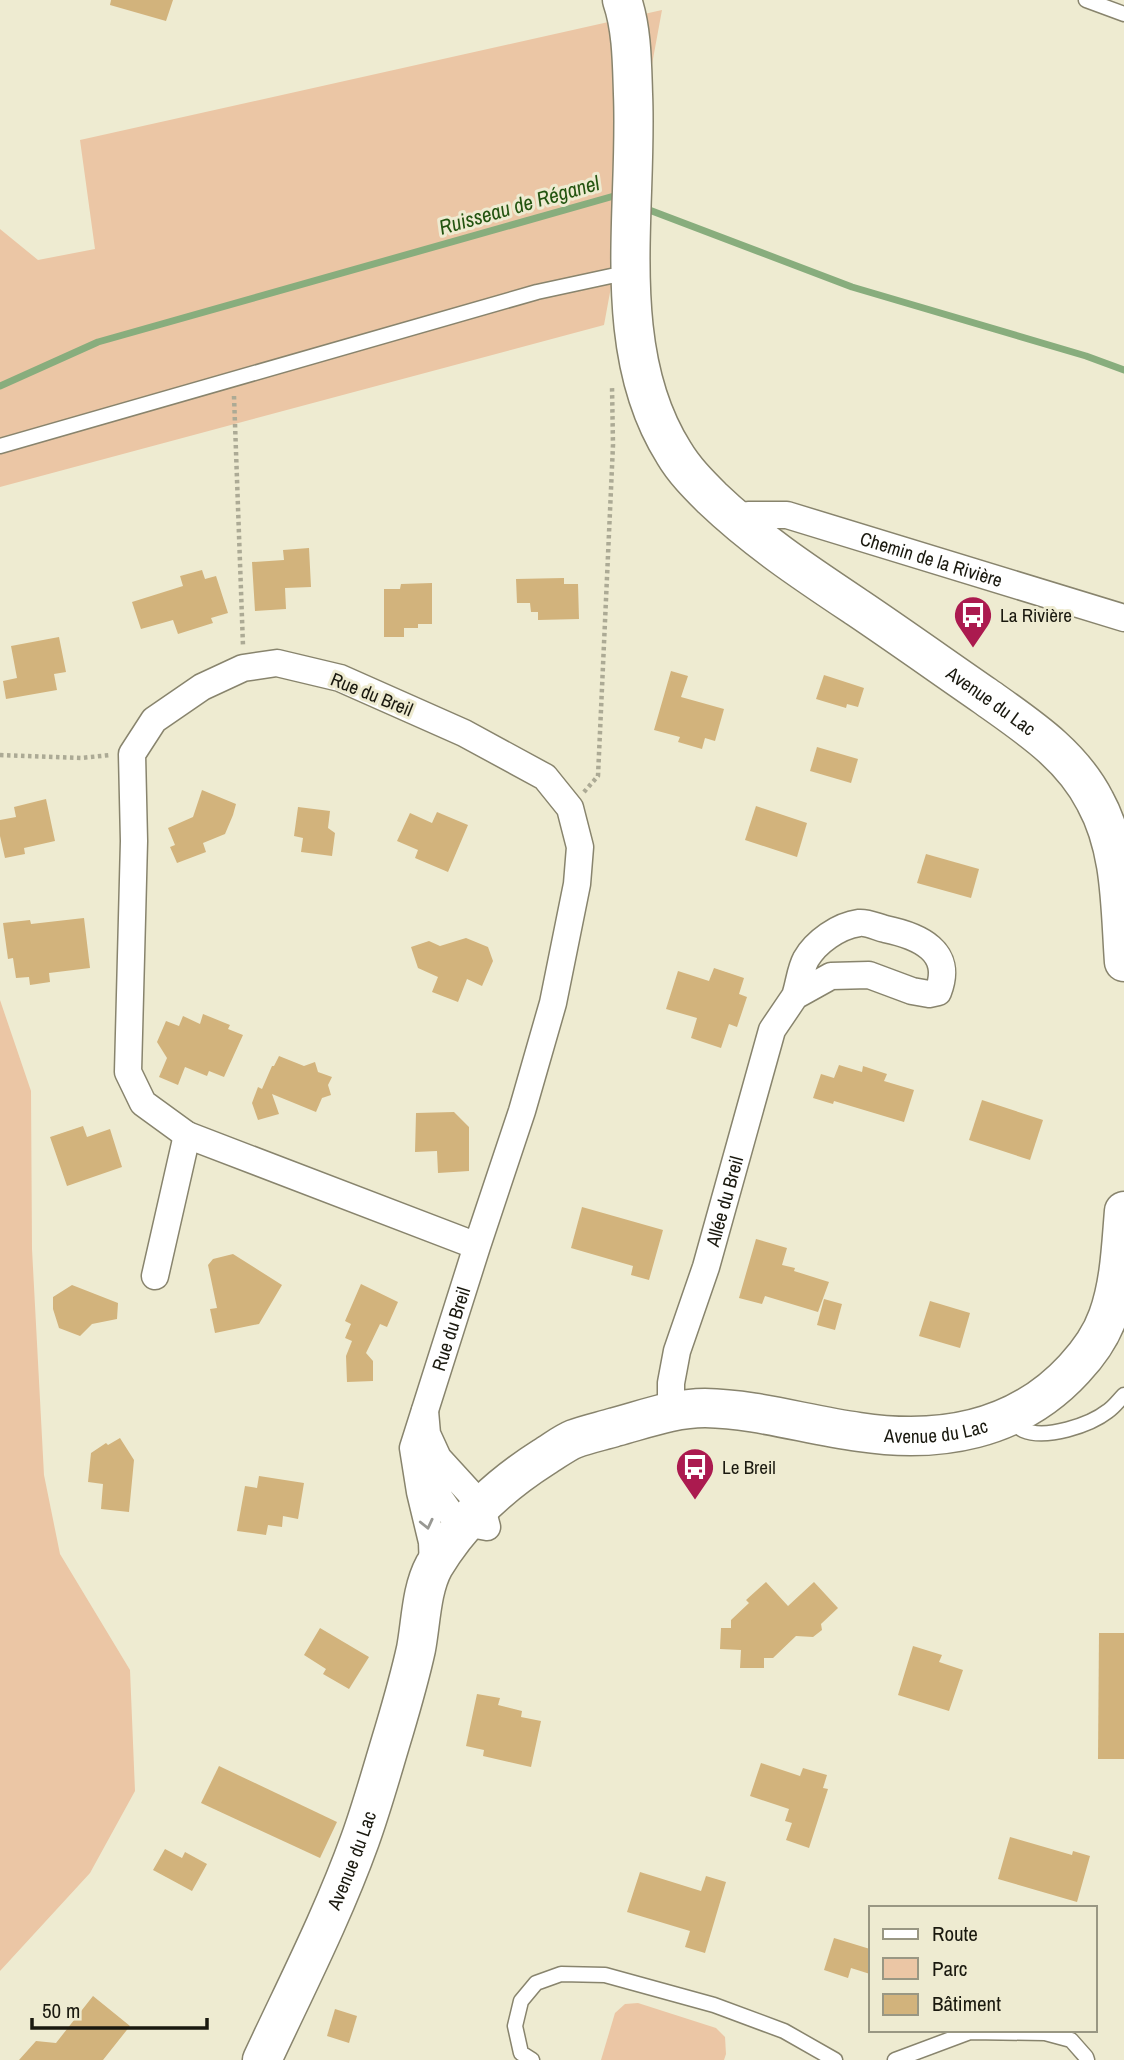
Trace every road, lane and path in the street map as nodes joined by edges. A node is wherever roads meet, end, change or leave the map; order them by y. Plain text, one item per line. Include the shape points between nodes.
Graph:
1 (622, 0) edge
2 (1086, 0) edge
3 (1124, 14) edge
4 (631, 276) junction
5 (233, 379) junction
6 (612, 381) dead end
7 (0, 446) edge
8 (737, 522) junction
9 (1124, 618) edge
10 (243, 668) junction
11 (132, 754) junction
12 (0, 755) edge
13 (570, 808) junction
14 (1124, 962) edge
15 (795, 996) junction
16 (187, 1135) junction
17 (1124, 1211) edge
18 (477, 1246) junction
19 (1122, 1256) edge
20 (155, 1276) dead end
21 (1124, 1395) edge
22 (425, 1410) junction
23 (674, 1410) junction
24 (1009, 1418) junction
25 (417, 1466) junction
26 (478, 1519) junction
27 (433, 1569) junction
28 (415, 1653) junction
29 (262, 2060) edge
30 (532, 2060) edge
31 (835, 2060) edge
32 (895, 2060) edge
33 (1087, 2060) edge

1 - 4 street, Avenue du Lac via 634,113
2 - 3 lane
4 - 5 lane via 537,292
4 - 8 street, Avenue du Lac via 636,349 660,428 692,477
5 - 7 lane
5 - 10 path
6 - 13 path via 598,776
8 - 9 street, Chemin de la Rivière via 748,515 787,515
8 - 14 street, Avenue du Lac via 1029,727 1062,755 1083,780 1107,828 1115,855
10 - 11 street, Rue du Breil via 202,687 154,720
10 - 13 street, Rue du Breil via 278,663 340,678 464,733 545,777
11 - 12 path via 81,758
11 - 16 street via 128,1072 143,1103
13 - 18 street, Rue du Breil via 580,847 577,884 553,1003
15 - 15 street, Allée du Breil via 831,976 869,975 912,990 938,992 943,962 930,947 900,932 860,923 830,933 806,960
15 - 23 street, Allée du Breil via 772,1030 706,1268 677,1351 671,1383
16 - 18 street
16 - 20 street
17 - 19 street, Avenue du Lac
18 - 22 street, Rue du Breil
19 - 24 street, Avenue du Lac via 1108,1319 1097,1340 1063,1381
21 - 24 lane via 1109,1411 1059,1432 1023,1430
22 - 25 street, Rue du Breil via 413,1448
22 - 26 street, Rue du Breil via 427,1434 438,1458
23 - 24 street, Avenue du Lac via 740,1409 896,1436 974,1430
23 - 26 street, Avenue du Lac via 572,1439 526,1469
25 - 26 street via 459,1522
25 -> 27 street, Rue du Breil
26 - 27 street, Avenue du Lac
26 - 28 street, Avenue du Lac via 466,1557
27 - 28 street, Avenue du Lac
28 - 29 street, Avenue du Lac via 360,1839
30 - 31 lane via 521,2053 515,2026 521,2001 536,1983 561,1975 605,1975 714,2005 784,2031
32 - 33 lane via 970,2032 1045,2033 1071,2040

